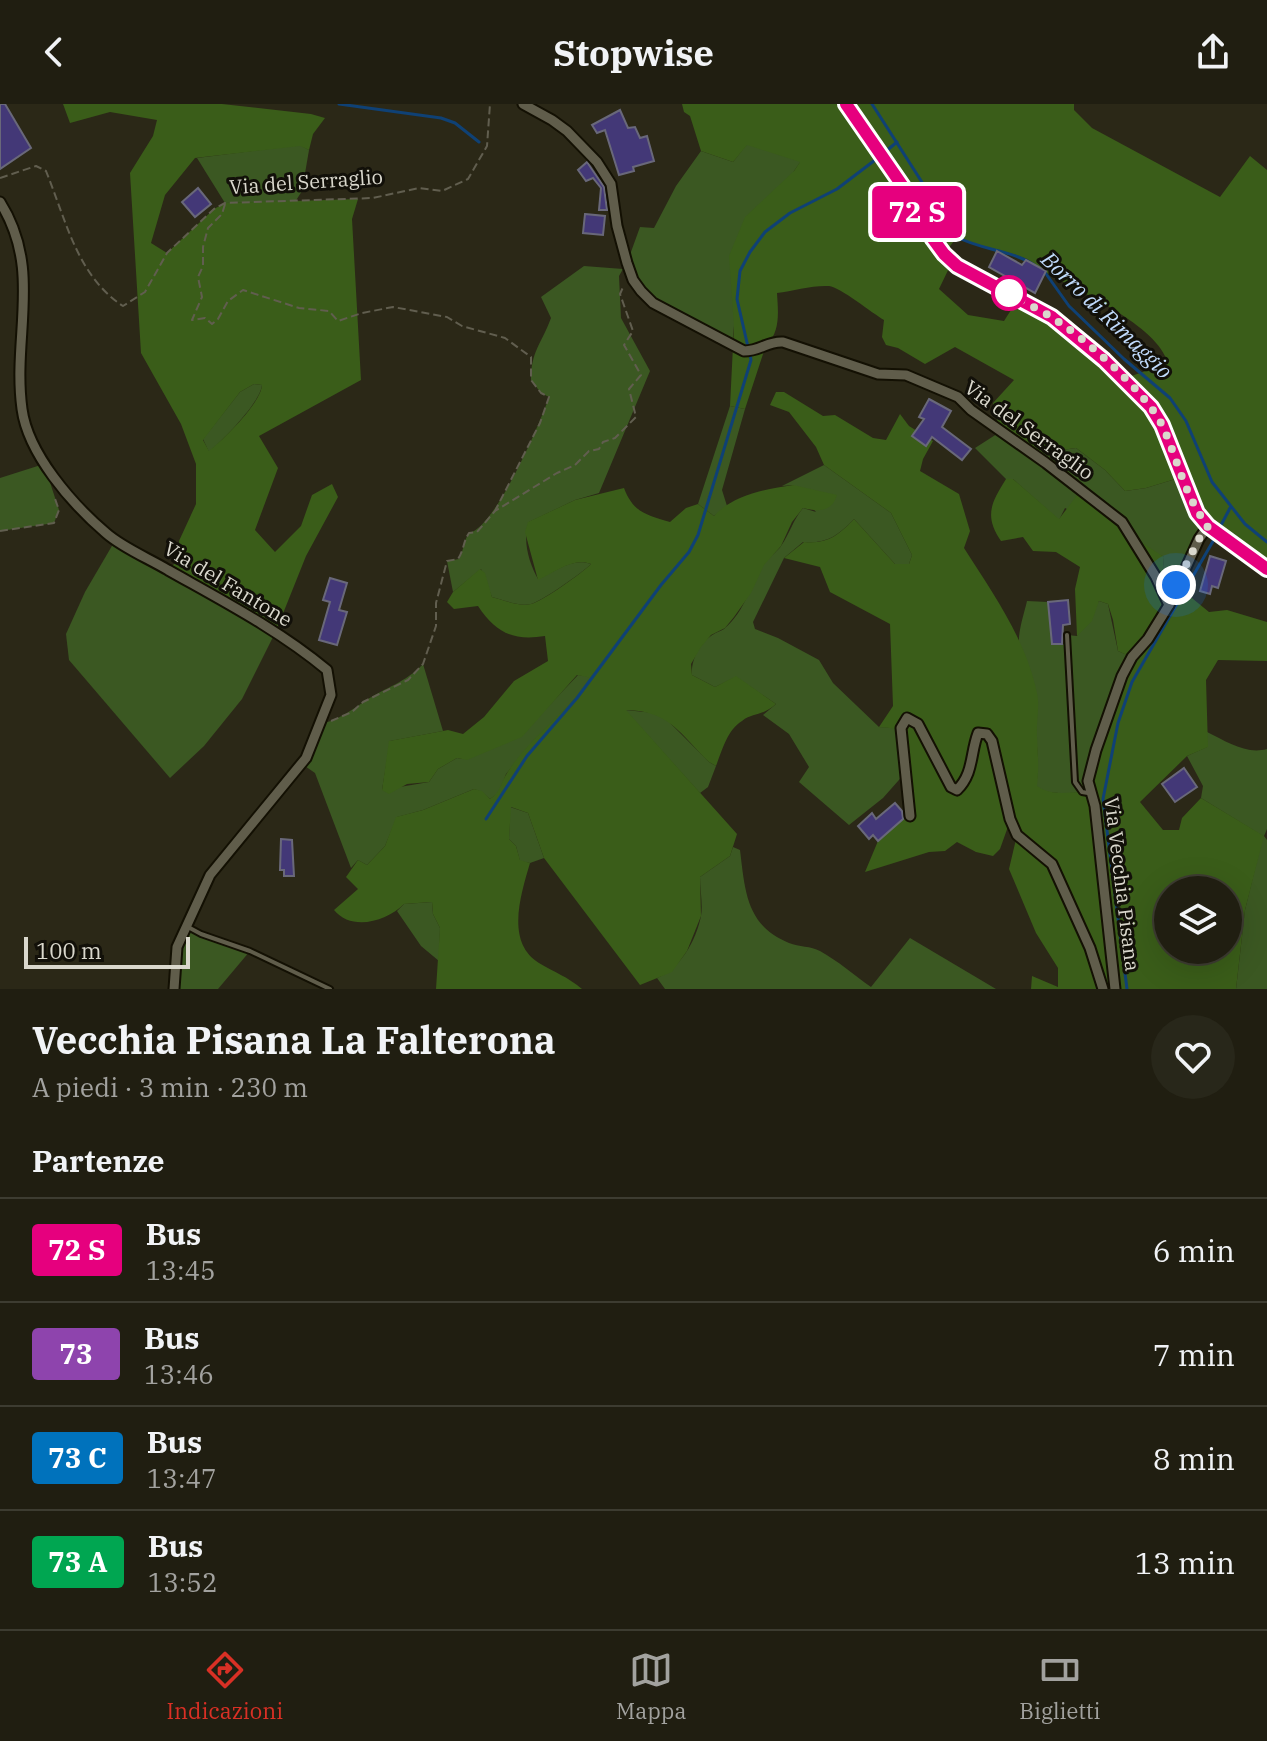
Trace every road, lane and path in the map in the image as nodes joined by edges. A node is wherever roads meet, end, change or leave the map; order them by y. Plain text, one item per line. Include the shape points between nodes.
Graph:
1 (490, 104) edge
2 (523, 104) edge
3 (846, 104) edge
4 (0, 178) edge
5 (0, 202) edge
6 (225, 203) junction
7 (633, 280) junction
8 (54, 494) dead end
9 (495, 511) junction
10 (1208, 526) junction
11 (0, 531) edge
12 (1267, 569) edge
13 (1169, 605) junction
14 (1067, 635) dead end
15 (320, 724) junction
16 (1091, 794) junction
17 (910, 816) dead end
18 (188, 927) junction
19 (174, 989) edge
20 (330, 989) edge
21 (1103, 989) edge
22 (1115, 989) edge

1 - 6 path, Via del Serraglio via 487,146 468,179 442,191 419,188 373,198
2 - 7 street, Via del Serraglio via 567,131 611,184
3 - 10 main road via 944,254 1075,334 1151,407 1189,496
4 - 6 path, Via del Serraglio via 36,166 46,171 81,262 123,306 145,292 167,253
5 - 15 street, Via del Fantone via 18,238 26,298 22,409 44,464 108,535 276,631 327,670 331,695
6 - 9 path via 208,228 198,277 202,297 192,320 205,318 212,324 243,290 299,308 329,311 338,321 393,307 447,317 505,338 531,357 531,380 549,397
7 - 9 path via 627,278 620,294 633,331 624,345 641,375 629,389 636,417 575,465
7 - 13 street, Via del Serraglio via 653,303 744,351 783,342 878,374 906,375 958,397 1122,522
8 - 11 path via 59,510 54,523
9 - 15 path via 477,532 469,533 458,559 447,561 423,664 408,680
10 - 12 main road
10 - 13 street, Via Vecchia Pisana
13 - 16 street, Via Vecchia Pisana via 1122,676 1096,750 1088,781
14 - 16 lane via 1075,782
15 - 18 street, Via del Fantone via 306,758 210,875
16 - 22 street, Via Vecchia Pisana
17 - 21 street, Via Vecchia Pisana via 901,728 907,718 918,724 957,790 972,768 978,733 987,734 1017,835 1052,864
18 - 19 street, Via del Fantone via 177,947
18 - 20 lane

